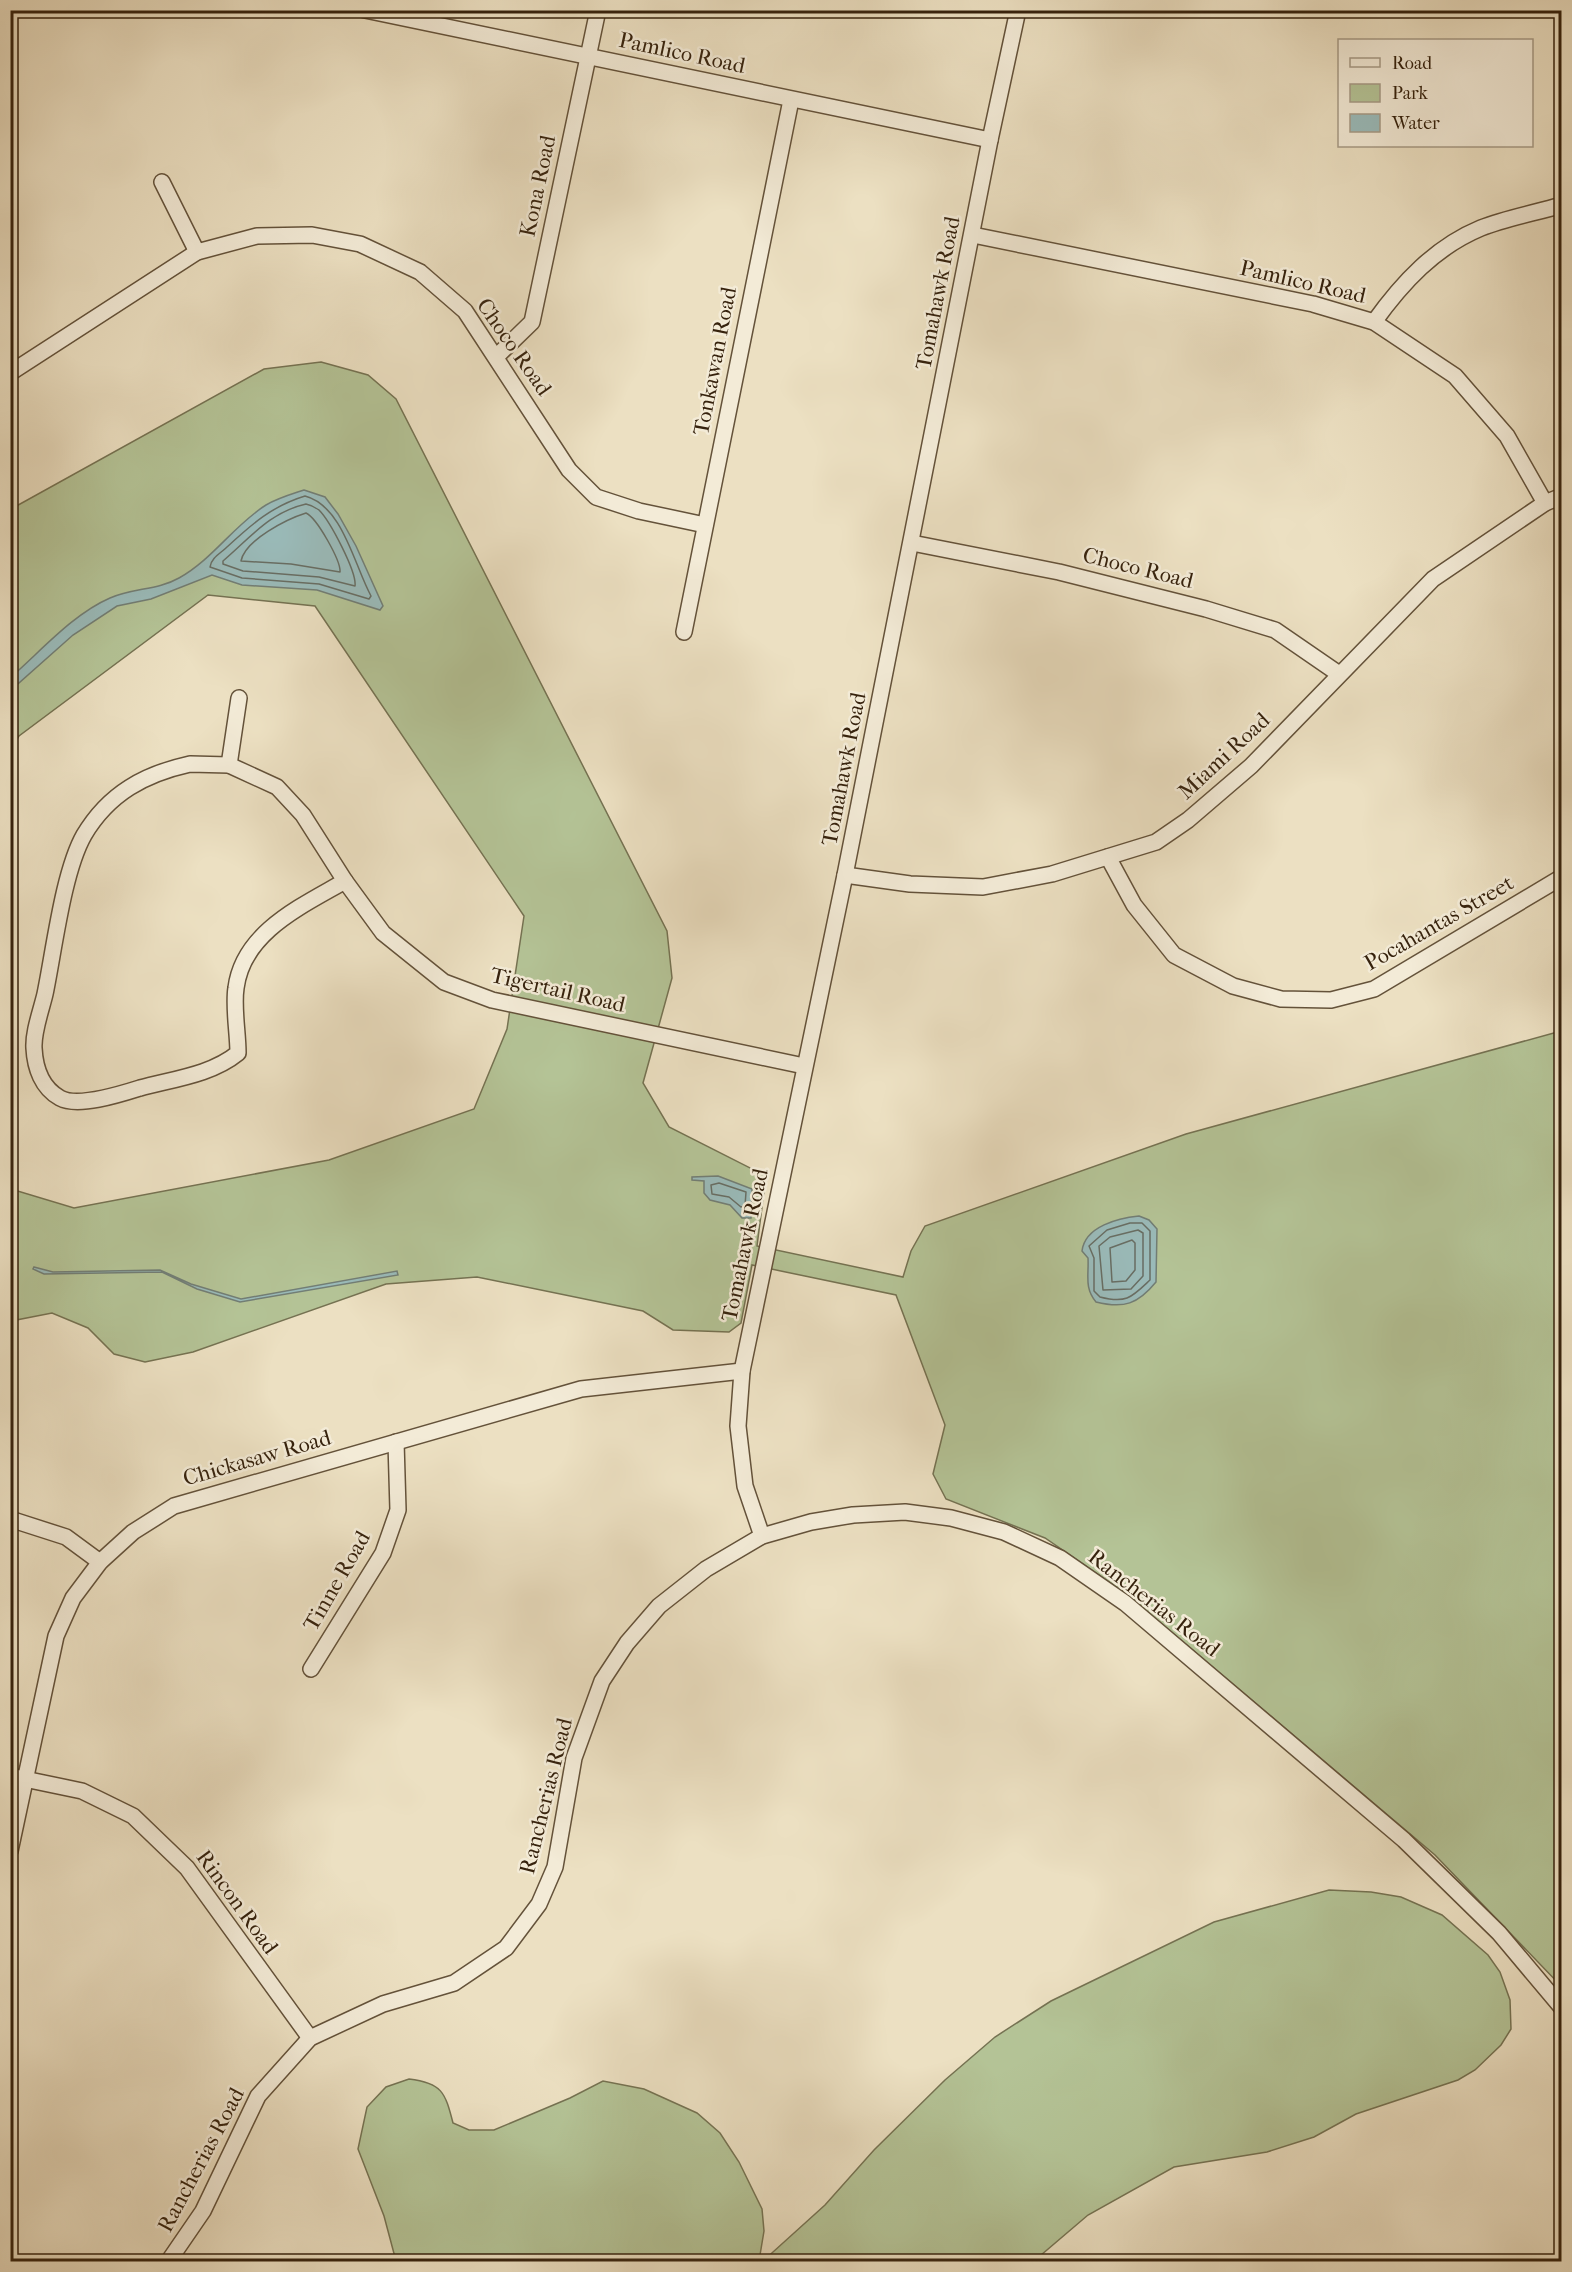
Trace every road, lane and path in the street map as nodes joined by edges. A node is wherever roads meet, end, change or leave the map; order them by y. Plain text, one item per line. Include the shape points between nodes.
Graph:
1 (365, 10) edge
2 (597, 10) edge
3 (1018, 10) edge
4 (589, 56) junction
5 (791, 100) junction
6 (990, 140) junction
7 (162, 182) dead end
8 (1562, 205) edge
9 (973, 235) junction
10 (197, 252) junction
11 (1374, 322) junction
12 (496, 357) junction
13 (10, 373) edge
14 (1562, 496) edge
15 (1545, 503) junction
16 (705, 525) junction
17 (912, 543) junction
18 (684, 632) dead end
19 (1339, 674) junction
20 (239, 698) dead end
21 (229, 765) junction
22 (1108, 858) junction
23 (845, 875) junction
24 (1562, 877) edge
25 (345, 880) junction
26 (804, 1066) junction
27 (742, 1371) junction
28 (396, 1442) junction
29 (10, 1519) edge
30 (762, 1536) junction
31 (100, 1562) junction
32 (311, 1669) dead end
33 (10, 1776) edge
34 (26, 1779) junction
35 (10, 1851) edge
36 (1562, 2008) edge
37 (310, 2038) junction
38 (168, 2262) edge

1 - 4 street, Pamlico Road
2 - 4 street, Kona Road
3 - 6 street, Tomahawk Road
4 - 5 street, Pamlico Road
4 - 12 street, Kona Road via 532,322
5 - 6 street, Pamlico Road
5 - 16 street, Tonkawan Road
6 - 9 street, Tomahawk Road
7 - 10 street
8 - 11 street via 1481,228 1433,255 1395,292
9 - 11 street, Pamlico Road via 1313,304
9 - 17 street, Tomahawk Road
10 - 12 street, Choco Road via 257,236 312,235 360,244 420,272 465,311
10 - 13 street, Choco Road
11 - 15 street, Pamlico Road via 1455,376 1508,436
12 - 16 street, Choco Road via 569,470 596,497
14 - 15 street, Miami Road
15 - 19 street, Miami Road via 1433,579
16 - 18 street, Tonkawan Road
17 - 19 street, Choco Road via 1059,572 1275,630
17 - 23 street, Tomahawk Road
19 - 22 street, Miami Road via 1251,766 1188,820 1156,842
20 - 21 street
21 - 25 street, Tigertail Road via 277,787 303,815
21 - 25 street, Tigertail Road via 190,764 158,772 130,786 103,810 84,836 70,871 34,1047 44,1085 62,1099 82,1101 222,1066 238,1053 236,988 248,956 272,925
22 - 23 street, Miami Road via 983,887 910,884
22 - 24 street, Pocahantas Street via 1134,905 1174,955 1233,986 1281,999 1331,1000 1374,989
23 - 26 street, Tomahawk Road
25 - 26 street, Tigertail Road via 383,933 444,982 492,1000
26 - 27 street, Tomahawk Road
27 - 28 street, Chickasaw Road via 581,1389
27 - 30 street, Tomahawk Road via 738,1425 744,1486
28 - 31 street, Chickasaw Road via 174,1506 133,1532
28 - 32 street, Tinne Road via 398,1510 383,1553
29 - 31 street via 66,1537
30 - 36 street, Rancherias Road via 811,1522 905,1512 951,1518 1004,1532 1060,1558 1125,1603 1404,1840 1499,1933
30 - 37 street, Rancherias Road via 706,1569 659,1606 627,1643 602,1681 574,1758 555,1867 539,1904 506,1948 454,1983 383,2004
31 - 34 street, Chickasaw Road via 73,1598 56,1636
33 - 34 street, Rincon Road
34 - 35 street, Chickasaw Road
34 - 37 street, Rincon Road via 82,1791 133,1816 187,1868
37 - 38 street, Rancherias Road via 258,2096 203,2211

